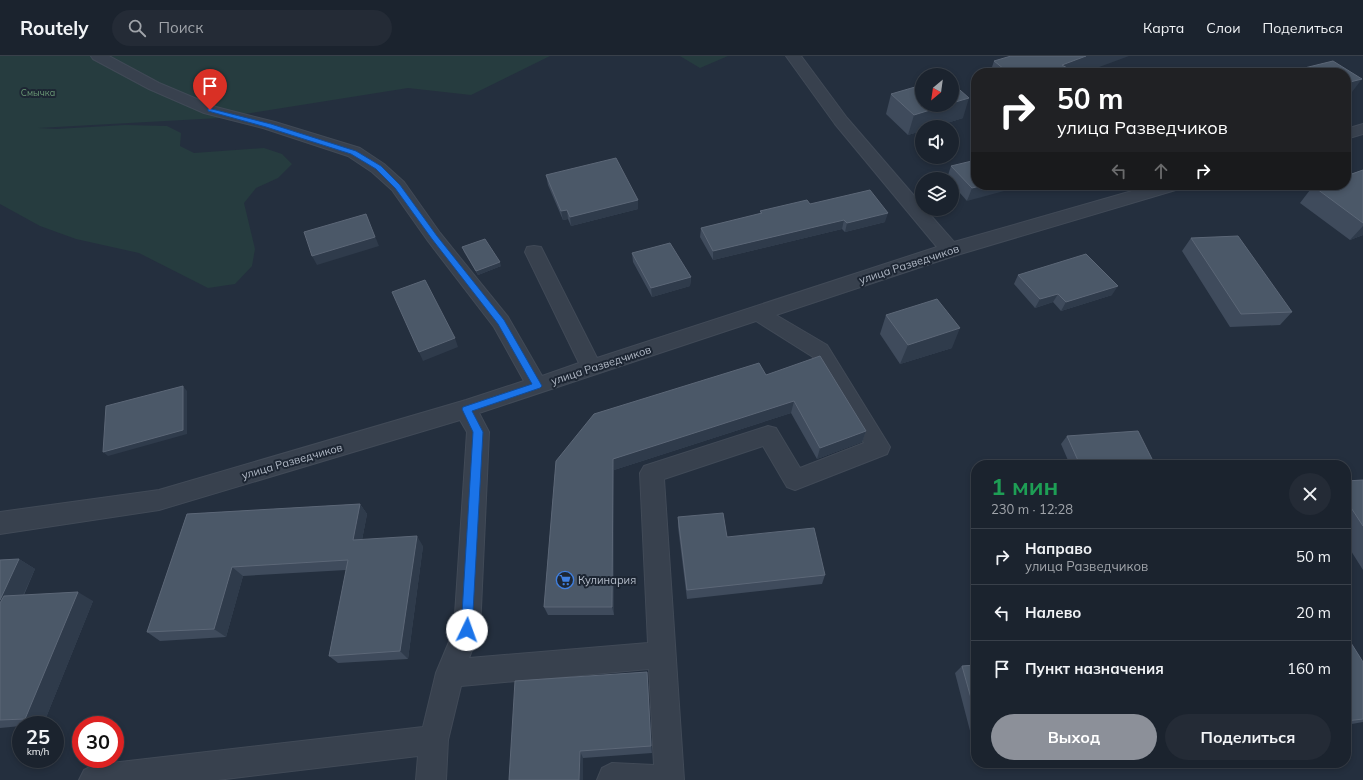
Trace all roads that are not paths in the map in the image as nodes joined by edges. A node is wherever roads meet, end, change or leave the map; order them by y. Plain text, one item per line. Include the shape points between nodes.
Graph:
1 (98, 56) edge
2 (793, 56) edge
3 (1363, 129) edge
4 (1351, 133) edge
5 (1155, 190) edge
6 (950, 250) junction
7 (534, 252) dead end
8 (760, 314) junction
9 (592, 368) junction
10 (537, 386) junction
11 (466, 409) junction
12 (0, 523) edge
13 (662, 655) junction
14 (450, 673) junction
15 (434, 740) junction
16 (94, 780) edge
17 (431, 780) edge
18 (612, 780) edge
19 (655, 780) edge
20 (669, 780) edge

1 - 10 street via 154,86 210,110 269,125 354,152 378,168 398,186 434,238 501,322
2 - 6 street via 841,121
3 - 4 street
5 - 6 street, улица Разведчиков
6 - 8 street, улица Разведчиков
7 - 9 street
8 - 9 street, улица Разведчиков
8 - 13 street via 820,351 879,447 795,480 768,435 652,473
9 - 10 street, улица Разведчиков
10 - 11 street, улица Разведчиков
11 - 12 street, улица Разведчиков via 159,500
11 - 14 street via 478,432 467,630
13 - 14 street
13 - 20 street
14 - 15 street
15 - 16 street
15 - 17 street
18 - 19 street

